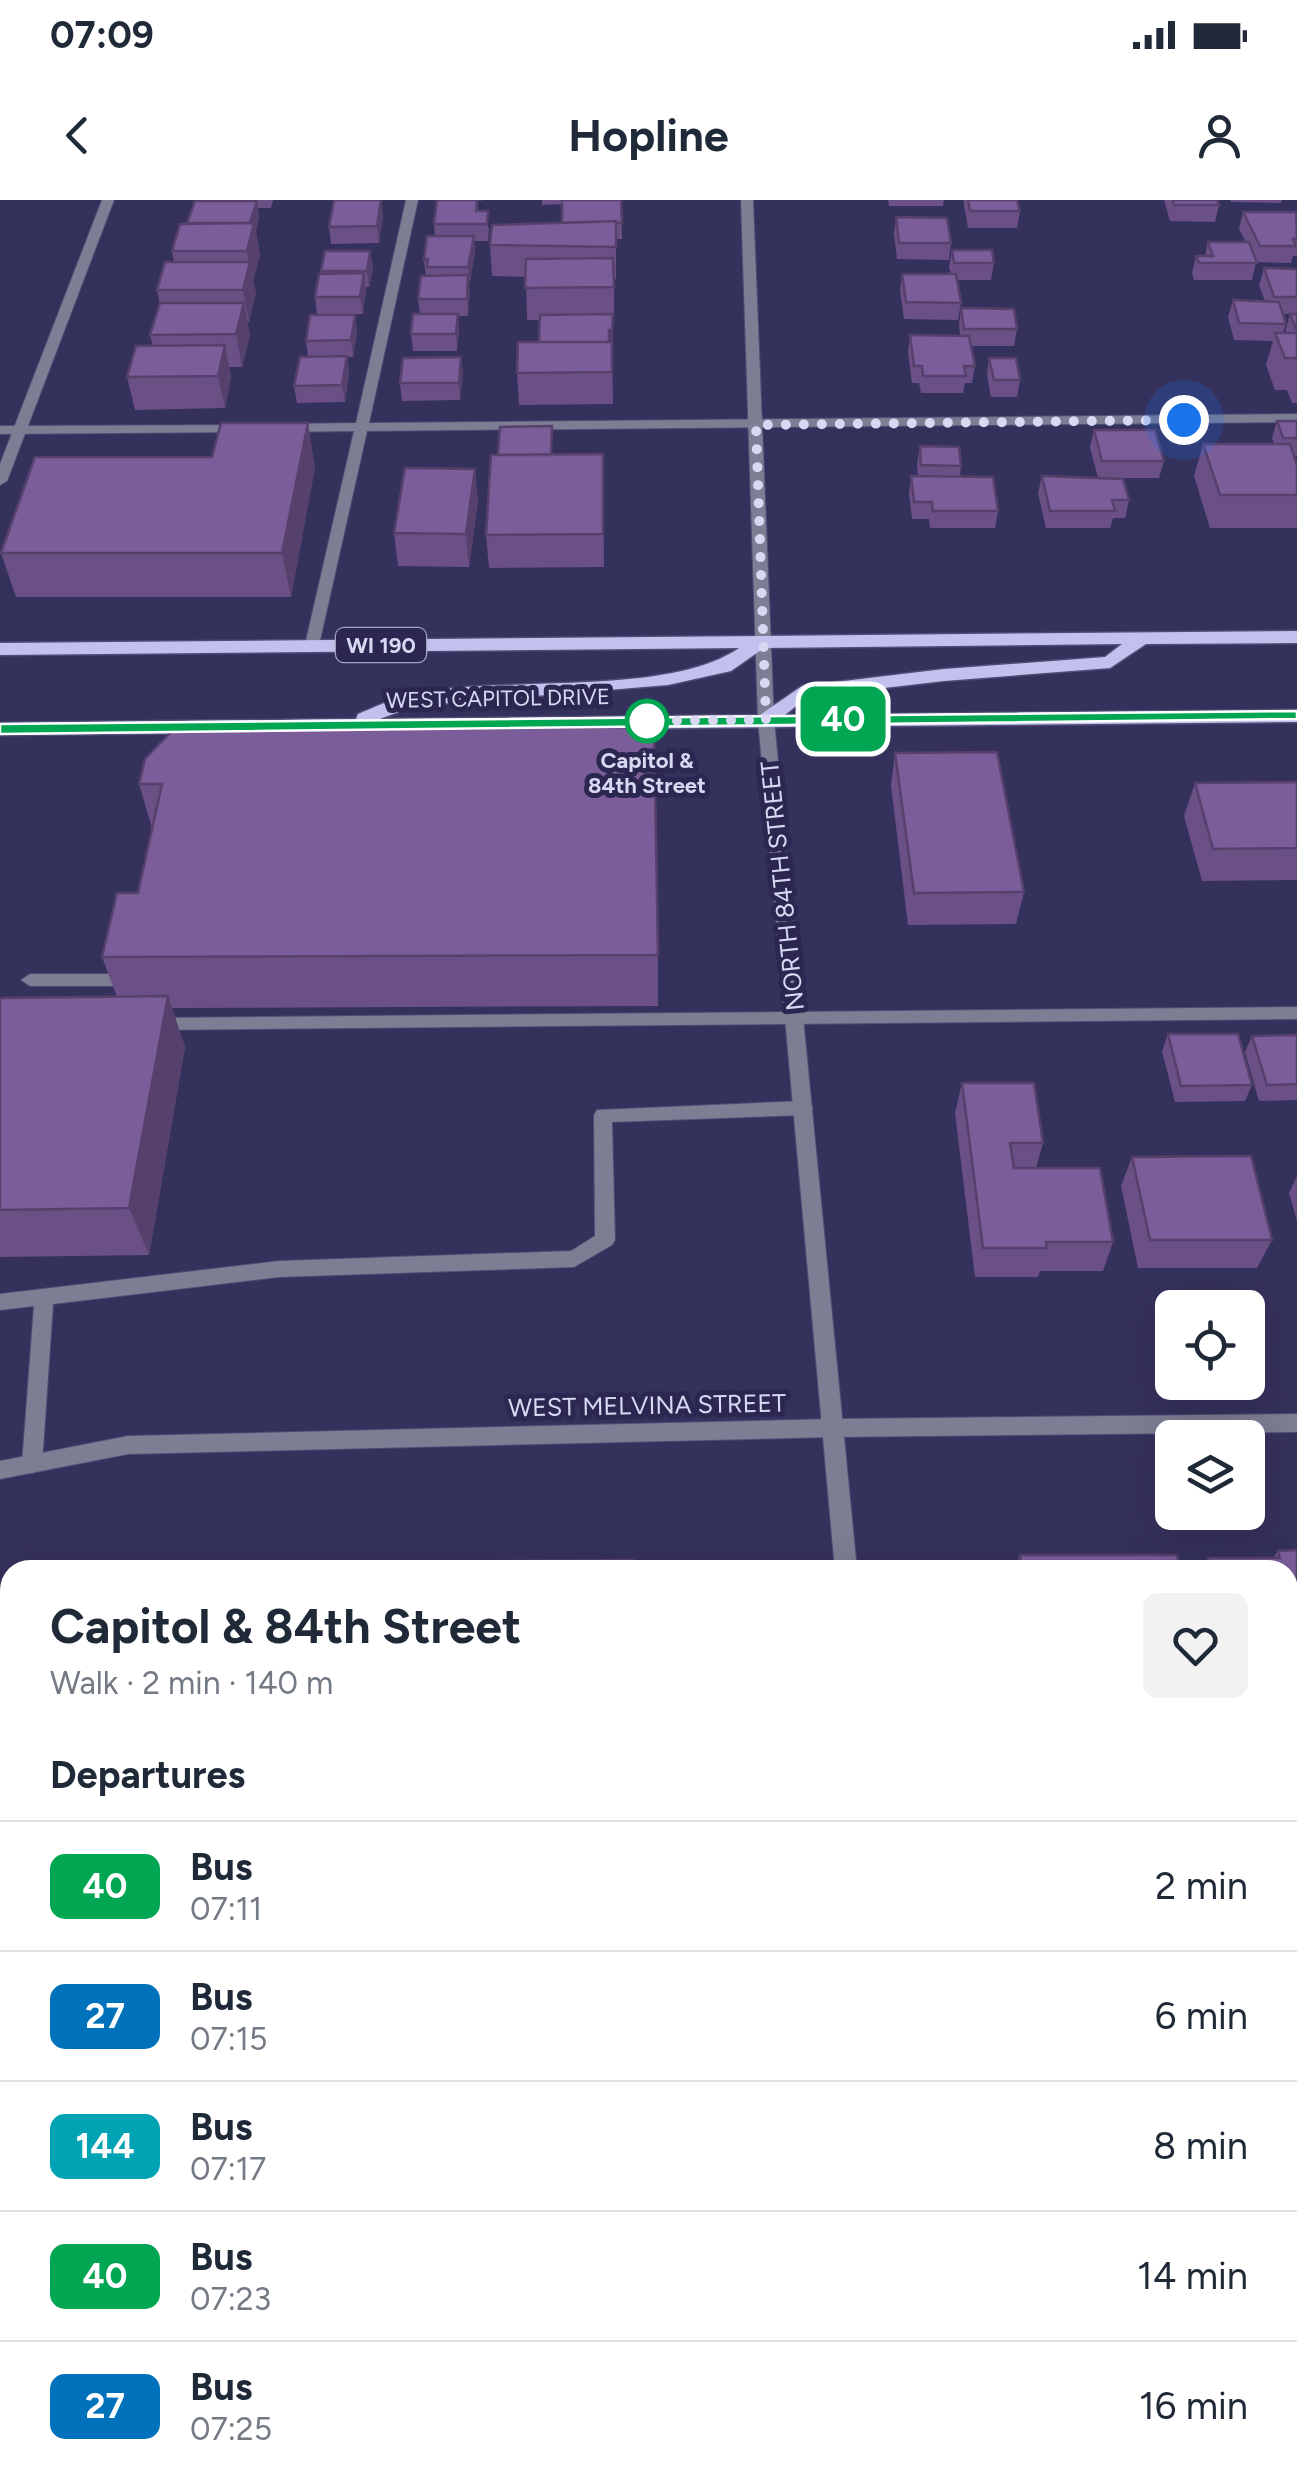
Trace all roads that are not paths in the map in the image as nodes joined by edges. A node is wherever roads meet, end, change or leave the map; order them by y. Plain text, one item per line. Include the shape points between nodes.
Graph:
1 (108, 200) edge
2 (412, 200) edge
3 (748, 200) edge
4 (1297, 418) edge
5 (756, 425) junction
6 (360, 428) junction
7 (0, 430) edge
8 (21, 430) junction
9 (0, 481) edge
10 (1297, 636) edge
11 (1142, 638) junction
12 (761, 640) junction
13 (312, 645) junction
14 (0, 649) edge
15 (1297, 716) edge
16 (766, 720) junction
17 (348, 725) junction
18 (0, 729) edge
19 (30, 980) dead end
20 (126, 980) edge
21 (1297, 1012) edge
22 (795, 1018) junction
23 (137, 1024) edge
24 (804, 1108) junction
25 (44, 1298) junction
26 (0, 1302) edge
27 (1297, 1423) edge
28 (834, 1428) junction
29 (32, 1464) junction
30 (0, 1470) edge
31 (845, 1560) edge

1 - 8 street
2 - 6 street
3 - 5 street, NORTH 84TH STREET
4 - 5 street
5 - 6 street
5 - 12 street, NORTH 84TH STREET
6 - 8 street
6 - 13 street
7 - 8 street
8 - 9 street
10 - 11 main road, WI 190
11 - 12 main road, WI 190
11 - 16 main road via 1110,662 802,692
12 - 13 main road, WI 190
12 - 16 street, NORTH 84TH STREET
12 - 17 main road via 724,667 668,679 411,700
13 - 14 main road, WI 190
15 - 16 main road, WEST CAPITOL DRIVE
16 - 17 main road, WEST CAPITOL DRIVE
16 - 22 street, NORTH 84TH STREET
17 - 18 main road, WEST CAPITOL DRIVE
19 - 20 street
21 - 22 street
22 - 23 street
22 - 24 street, NORTH 84TH STREET
24 - 25 street via 603,1115 605,1240 574,1260 279,1269
24 - 28 street, NORTH 84TH STREET
25 - 26 street
25 - 29 street
27 - 28 street, WEST MELVINA STREET
28 - 29 street, WEST MELVINA STREET via 128,1445
28 - 31 street, NORTH 84TH STREET
29 - 30 street, WEST MELVINA STREET

